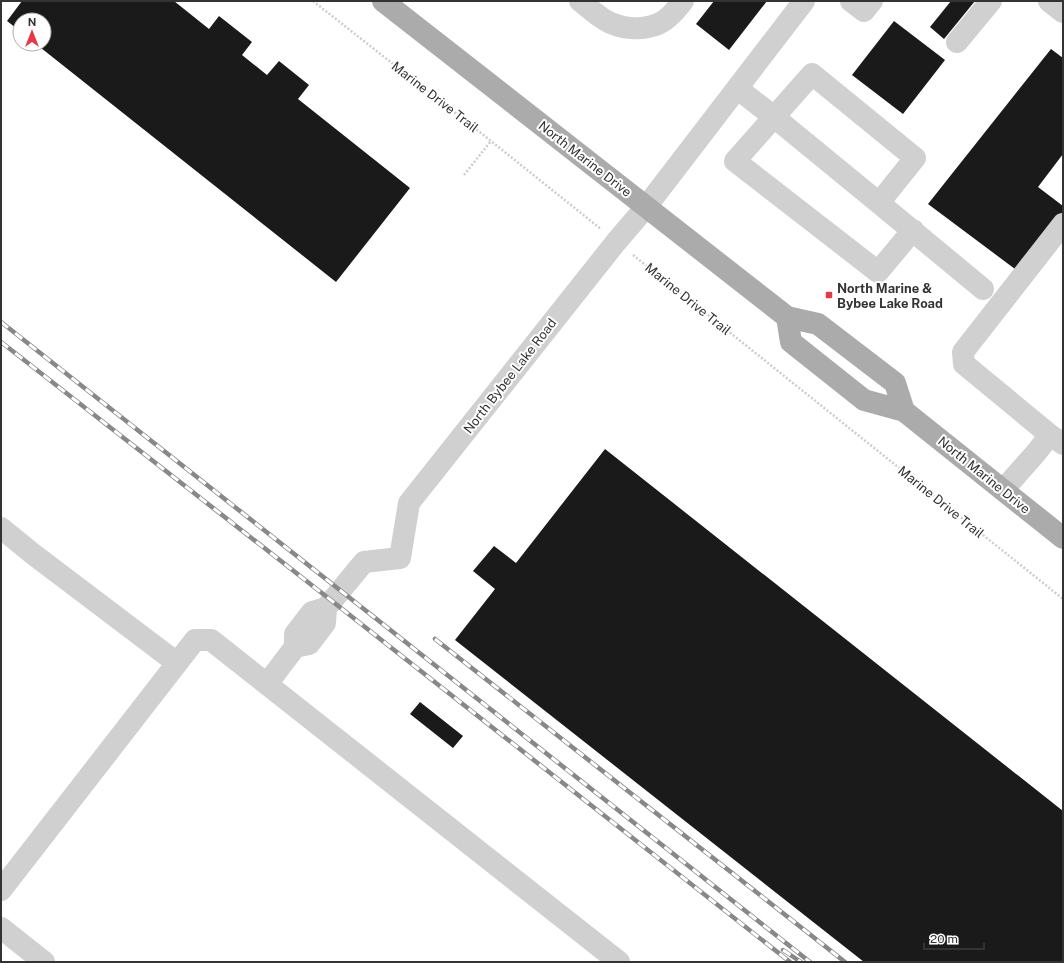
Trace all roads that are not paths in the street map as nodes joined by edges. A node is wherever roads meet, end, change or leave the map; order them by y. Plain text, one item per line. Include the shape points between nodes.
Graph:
1 (383, 1) edge
2 (580, 1) edge
3 (683, 1) edge
4 (804, 1) edge
5 (851, 1) edge
6 (872, 1) edge
7 (991, 1) edge
8 (1049, 1) edge
9 (1063, 12) edge
10 (958, 42) dead end
11 (737, 88) junction
12 (774, 117) junction
13 (879, 202) junction
14 (646, 207) junction
15 (1063, 224) edge
16 (913, 230) junction
17 (983, 289) dead end
18 (787, 317) junction
19 (904, 411) junction
20 (1056, 439) edge
21 (1003, 490) junction
22 (1, 528) edge
23 (1063, 538) edge
24 (177, 663) junction
25 (267, 684) junction
26 (1, 890) edge
27 (1, 928) edge
28 (44, 962) edge
29 (618, 962) edge

1 - 14 main road, North Marine Drive
2 - 3 street via 605,20 624,28 645,28 659,23
4 - 11 street, North Bybee Lake Road
5 - 6 street via 864,11
7 - 10 street
8 - 9 street
11 - 12 street
11 - 14 street, North Bybee Lake Road
12 - 13 street
12 - 13 street via 812,74 915,158
12 - 16 street via 735,161 878,272
13 - 16 street
14 - 18 main road, North Marine Drive
14 - 25 street, North Bybee Lake Road via 409,503 400,558 364,562 326,608 312,612 295,634 295,647
15 - 20 street via 963,352 964,364
16 - 17 street
18 - 19 main road, North Marine Drive via 818,324 895,383
18 - 19 main road, North Marine Drive via 792,342 864,400
19 - 21 main road, North Marine Drive
20 - 21 street via 1035,454
21 - 23 main road, North Marine Drive
22 - 24 street
24 - 25 street via 195,640 211,640
24 - 26 street
25 - 29 street
27 - 28 street

